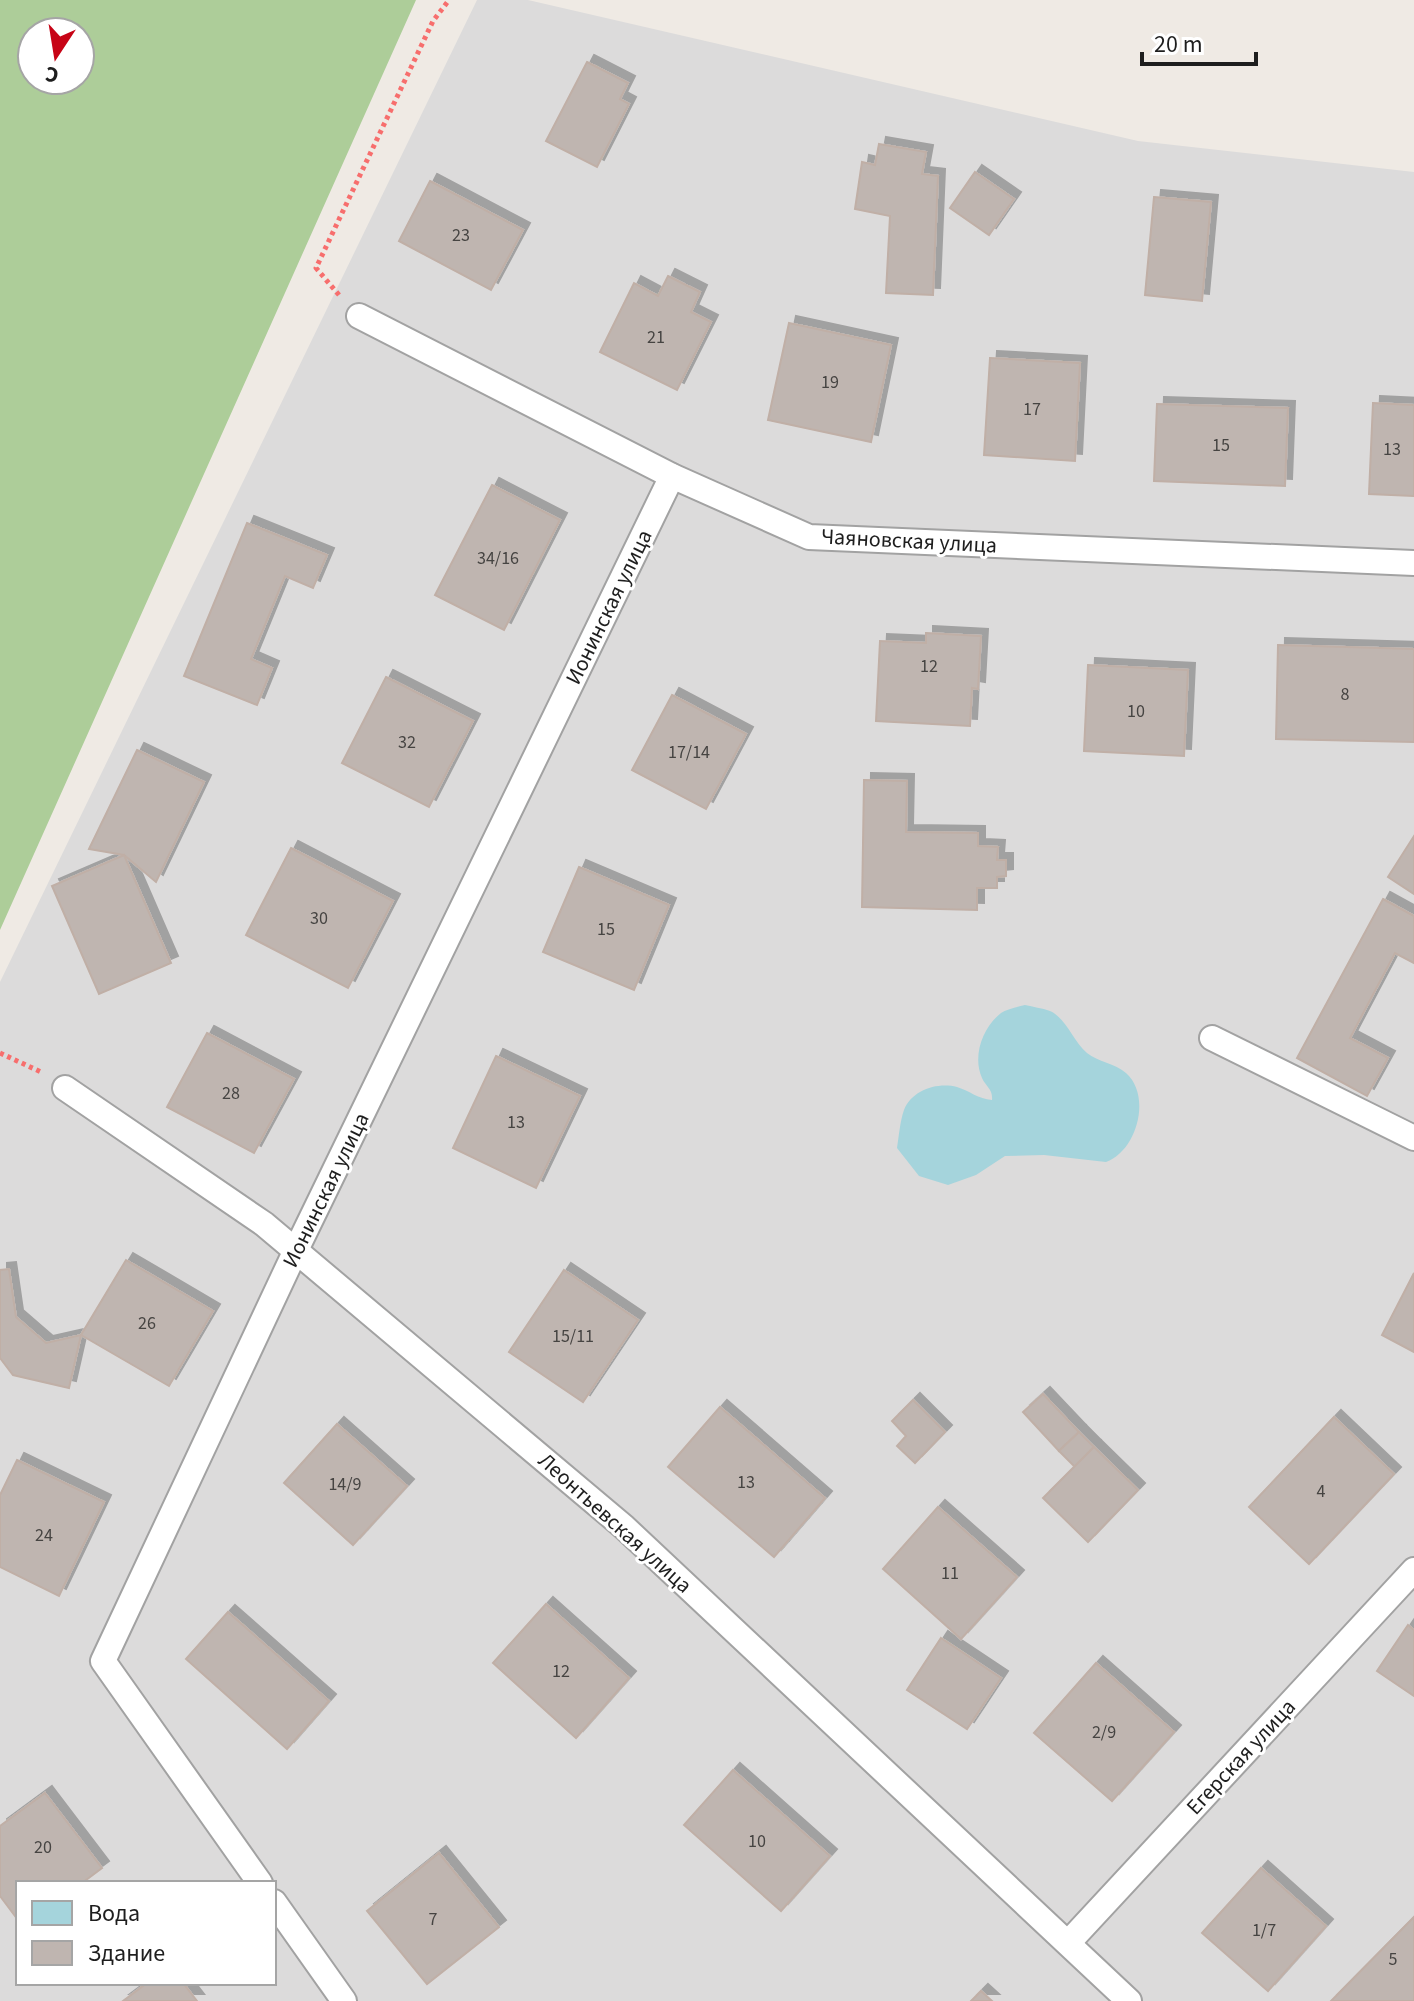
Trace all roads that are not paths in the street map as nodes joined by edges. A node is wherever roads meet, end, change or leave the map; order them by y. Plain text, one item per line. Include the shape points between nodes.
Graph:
1 (359, 316) road end
2 (672, 476) junction
3 (1414, 563) edge
4 (1212, 1038) dead end
5 (65, 1088) road end
6 (1414, 1138) edge
7 (296, 1250) junction
8 (1414, 1570) edge
9 (259, 1881) edge
10 (276, 1905) edge
11 (1068, 1943) junction
12 (344, 2001) edge
13 (1129, 2001) edge

1 - 2 lane, Чаяновская улица
2 - 3 lane, Чаяновская улица via 809,537
2 - 7 lane, Ионинская улица
4 - 6 lane
5 - 7 lane, Леонтьевская улица
7 - 9 lane, Ионинская улица via 103,1661
7 - 11 lane, Леонтьевская улица via 624,1527
8 - 11 lane, Егерская улица
10 - 12 lane
11 - 13 lane, Леонтьевская улица

